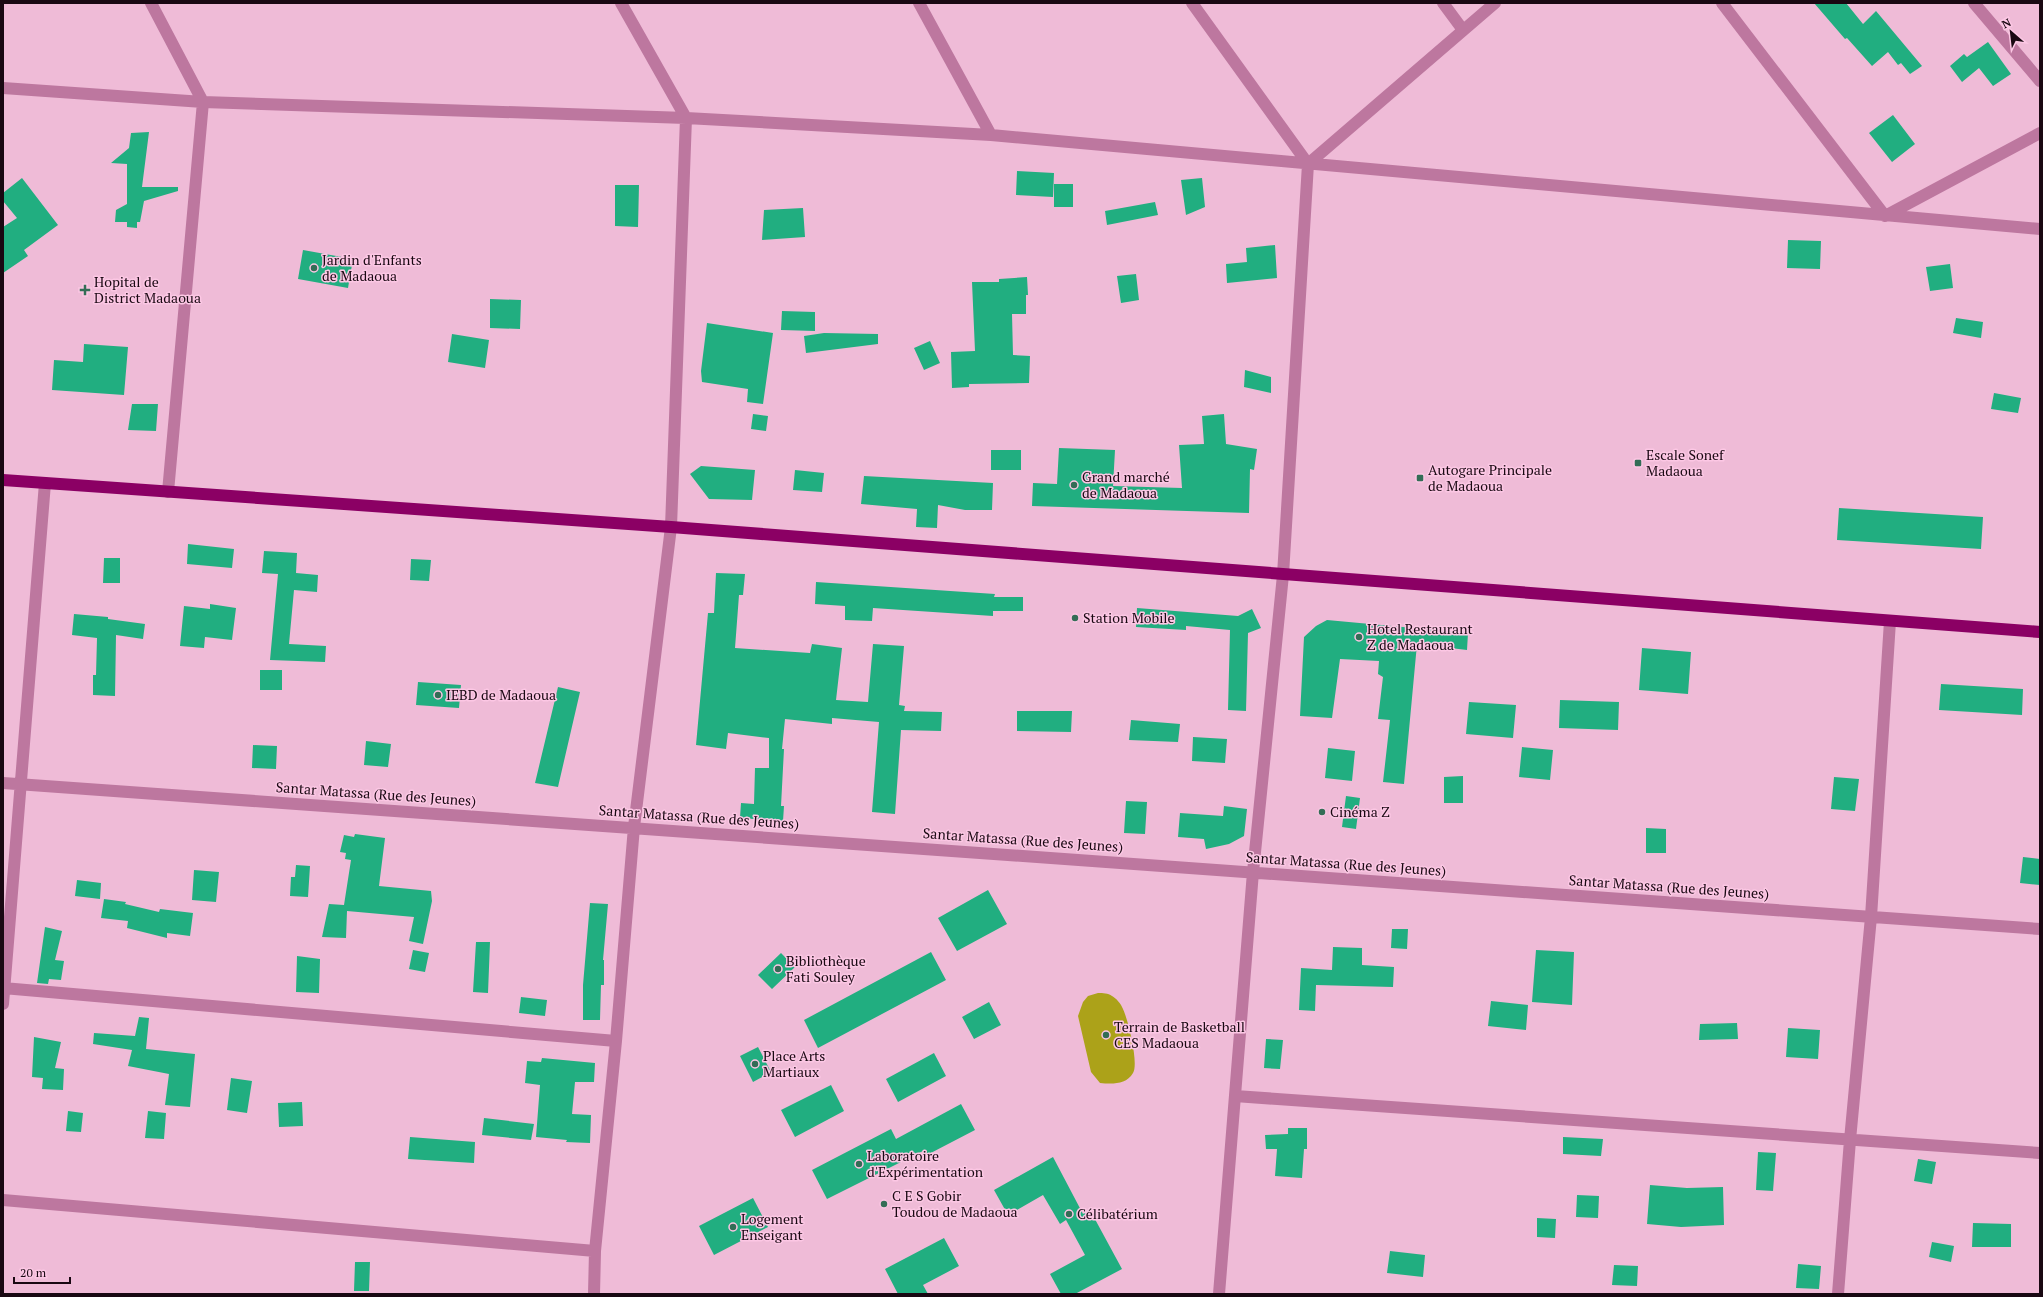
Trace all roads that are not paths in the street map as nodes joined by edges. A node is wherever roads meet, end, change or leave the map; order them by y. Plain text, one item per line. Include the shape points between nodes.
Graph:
1 (151, 3) edge
2 (621, 3) edge
3 (919, 3) edge
4 (1192, 3) edge
5 (1443, 3) edge
6 (1495, 3) edge
7 (1722, 3) edge
8 (1974, 3) edge
9 (1463, 30) junction
10 (2040, 81) edge
11 (3, 88) edge
12 (203, 102) junction
13 (686, 118) junction
14 (2040, 133) edge
15 (991, 135) junction
16 (1308, 164) junction
17 (1885, 216) junction
18 (2040, 229) edge
19 (3, 480) edge
20 (45, 483) junction
21 (168, 492) junction
22 (671, 527) junction
23 (1283, 575) junction
24 (1890, 621) junction
25 (2040, 632) edge
26 (3, 783) edge
27 (20, 784) junction
28 (634, 827) junction
29 (1252, 872) junction
30 (1871, 917) junction
31 (2040, 929) edge
32 (4, 988) edge
33 (3, 1004) edge
34 (616, 1041) junction
35 (1235, 1096) junction
36 (1850, 1140) junction
37 (2040, 1153) edge
38 (3, 1200) edge
39 (595, 1251) junction
40 (594, 1294) edge
41 (1219, 1294) edge
42 (1838, 1294) edge

1 - 12 street
2 - 13 street
3 - 15 street
4 - 16 street
5 - 9 street
6 - 9 street
7 - 17 street
8 - 10 street
9 - 16 street
11 - 12 street
12 - 13 street
12 - 21 street
13 - 15 street
13 - 22 street
14 - 17 street
15 - 16 street
16 - 17 street
16 - 23 street
17 - 18 street
19 - 20 highway
20 - 21 highway
20 - 27 street
21 - 22 highway
22 - 23 highway
22 - 28 street
23 - 24 highway
23 - 29 street
24 - 25 highway
24 - 30 street
26 - 27 street, Santar Matassa (Rue des Jeunes)
27 - 28 street, Santar Matassa (Rue des Jeunes)
27 - 32 street
28 - 29 street, Santar Matassa (Rue des Jeunes)
28 - 34 street
29 - 30 street, Santar Matassa (Rue des Jeunes)
29 - 35 street
30 - 31 street, Santar Matassa (Rue des Jeunes)
30 - 36 street
32 - 33 street
32 - 34 street
34 - 39 street
35 - 36 street
35 - 41 street
36 - 37 street
36 - 42 street
38 - 39 street
39 - 40 street

